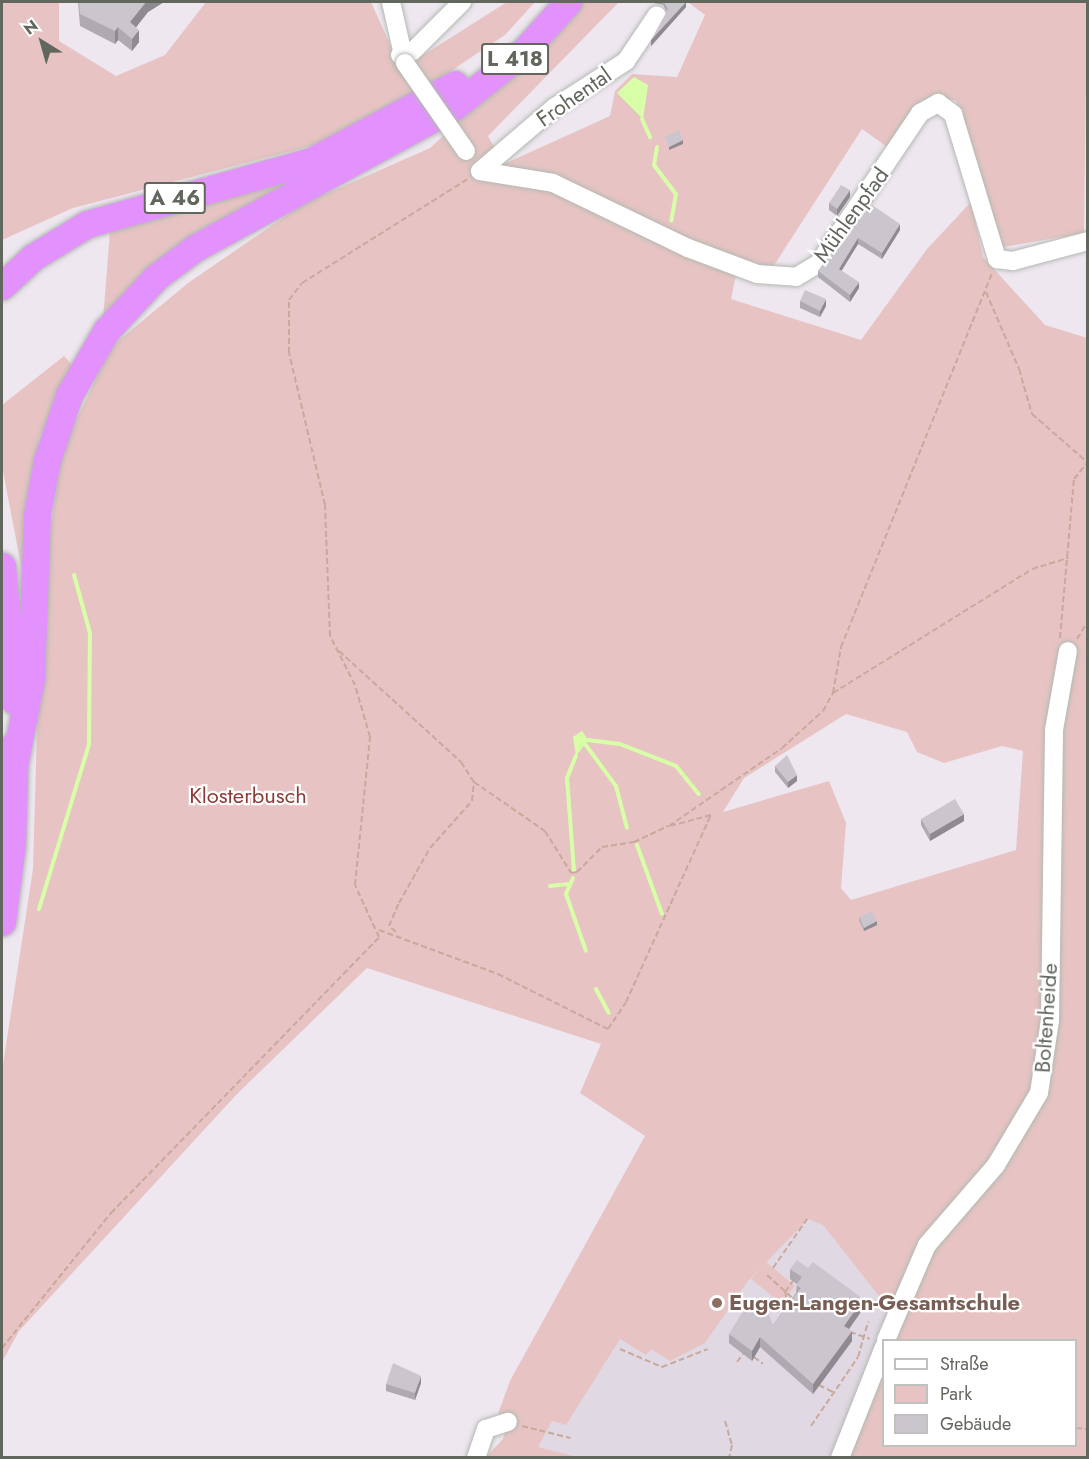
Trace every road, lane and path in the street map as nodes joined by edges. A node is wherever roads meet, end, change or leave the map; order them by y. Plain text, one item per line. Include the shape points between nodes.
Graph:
1 (391, 2) edge
2 (462, 2) edge
3 (547, 2) edge
4 (568, 2) edge
5 (657, 15) dead end
6 (403, 59) junction
7 (366, 147) junction
8 (480, 171) junction
9 (1088, 241) edge
10 (997, 259) junction
11 (2, 286) edge
12 (985, 291) junction
13 (1088, 462) edge
14 (1068, 558) junction
15 (2, 566) edge
16 (1088, 621) edge
17 (336, 649) junction
18 (1068, 651) junction
19 (833, 693) junction
20 (15, 761) junction
21 (474, 782) junction
22 (669, 826) junction
23 (2, 922) edge
24 (379, 930) junction
25 (396, 932) junction
26 (807, 1219) dead end
27 (773, 1268) dead end
28 (767, 1275) dead end
29 (793, 1281) edge
30 (784, 1292) junction
31 (797, 1302) edge
32 (791, 1309) edge
33 (868, 1321) dead end
34 (847, 1331) edge
35 (879, 1342) edge
36 (2, 1348) edge
37 (620, 1349) dead end
38 (708, 1349) dead end
39 (743, 1354) edge
40 (754, 1356) edge
41 (737, 1362) dead end
42 (763, 1364) dead end
43 (819, 1385) edge
44 (835, 1393) junction
45 (508, 1422) joint
46 (725, 1422) dead end
47 (811, 1426) dead end
48 (571, 1438) dead end
49 (476, 1458) edge
50 (729, 1458) edge
51 (840, 1458) edge

1 - 6 lane
2 - 6 lane
3 - 7 highway, L 418 via 478,67
4 - 7 highway, L 418 via 488,82
5 - 8 lane, Frohental via 626,61 555,107
6 - 8 lane, bridge
7 - 11 highway, A 46 via 87,224 33,257
7 - 20 highway via 216,235 156,277 92,351 59,418 47,460 37,514 31,679
8 - 10 lane, Mühlenpfad via 553,183 688,248 757,274 796,277 819,263 920,113 938,103 953,114
8 - 17 path via 302,283 289,300 289,353 324,506 326,607
9 - 10 lane via 1013,261
10 - 12 path
12 - 13 path via 1019,369 1032,414
12 - 19 path via 841,647
13 - 14 path via 1074,479
14 - 18 path via 1060,638
14 - 19 path via 1032,569
15 - 20 highway
16 - 18 path
17 - 21 path via 461,762
17 - 24 path via 355,685 370,737 355,885
18 - 35 lane, Boltenheide via 1054,730 1050,1020 1039,1093 996,1165 927,1245
19 - 22 path via 823,711 782,748
20 - 23 highway
21 - 22 path via 545,831 572,873 602,847 634,842
21 - 25 path via 472,801 430,848 399,903 389,926
22 - 25 path via 711,815 626,1002 608,1029 543,994
24 - 25 path
24 - 36 path via 376,941 111,1213
26 - 27 path
28 - 30 path
29 - 30 path
30 - 31 path
30 - 32 path
33 - 35 path
34 - 35 path
35 - 44 path via 858,1358
35 - 51 lane, Boltenheide
37 - 38 path via 662,1367
39 - 41 path
40 - 42 path
43 - 44 path
44 - 47 path
45 - 48 path
45 - 49 lane via 486,1429
46 - 50 path via 732,1445

